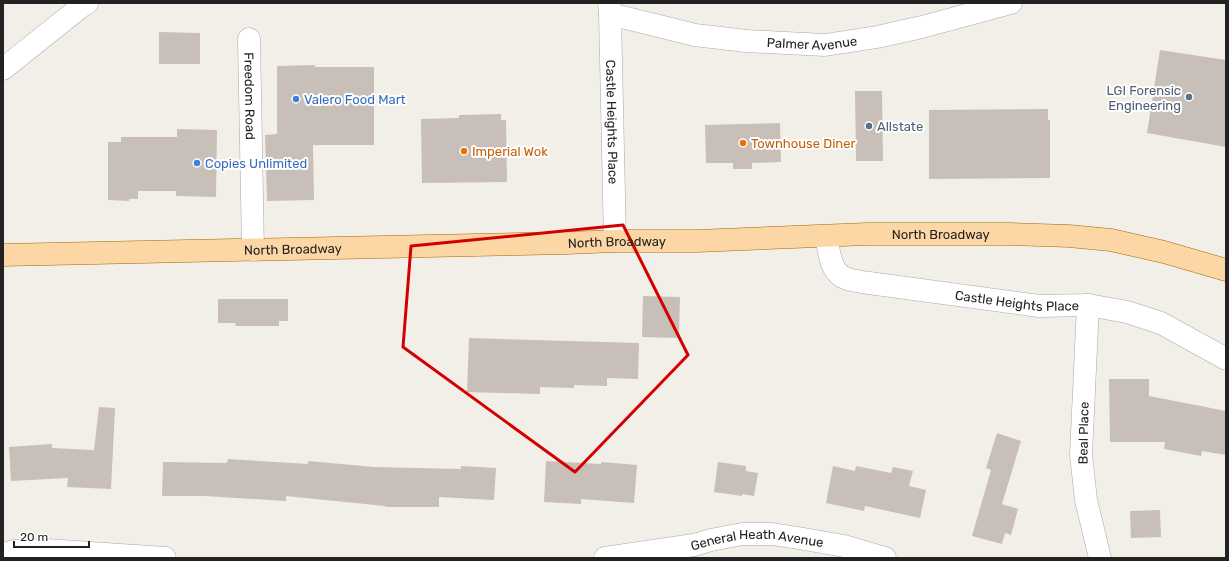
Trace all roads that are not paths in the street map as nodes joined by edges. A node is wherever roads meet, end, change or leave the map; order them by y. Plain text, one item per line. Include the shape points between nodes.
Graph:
1 (87, 3) edge
2 (1011, 3) edge
3 (610, 8) edge
4 (249, 39) dead end
5 (3, 69) edge
6 (826, 237) junction
7 (615, 241) junction
8 (253, 250) junction
9 (3, 255) edge
10 (1226, 270) edge
11 (1088, 305) junction
12 (1226, 359) edge
13 (698, 552) edge
14 (3, 554) edge
15 (164, 558) edge
16 (605, 558) edge
17 (885, 558) edge
18 (1100, 558) edge

1 - 5 street
2 - 3 street, Palmer Avenue via 922,27 825,45 746,41 695,35
3 - 7 street, Castle Heights Place
4 - 8 street, Freedom Road
6 - 7 main road, North Broadway
6 - 10 main road, North Broadway via 867,234 1069,236 1111,240
6 - 11 street, Castle Heights Place via 833,267 838,274 848,279 1040,306
7 - 8 main road, North Broadway
8 - 9 main road, North Broadway
11 - 12 street, Castle Heights Place via 1128,312 1161,323
11 - 18 street, Beal Place via 1081,455 1086,500
13 - 16 street, General Heath Avenue
13 - 17 street, General Heath Avenue via 711,540 742,534 772,534 844,546
14 - 15 street via 46,550

